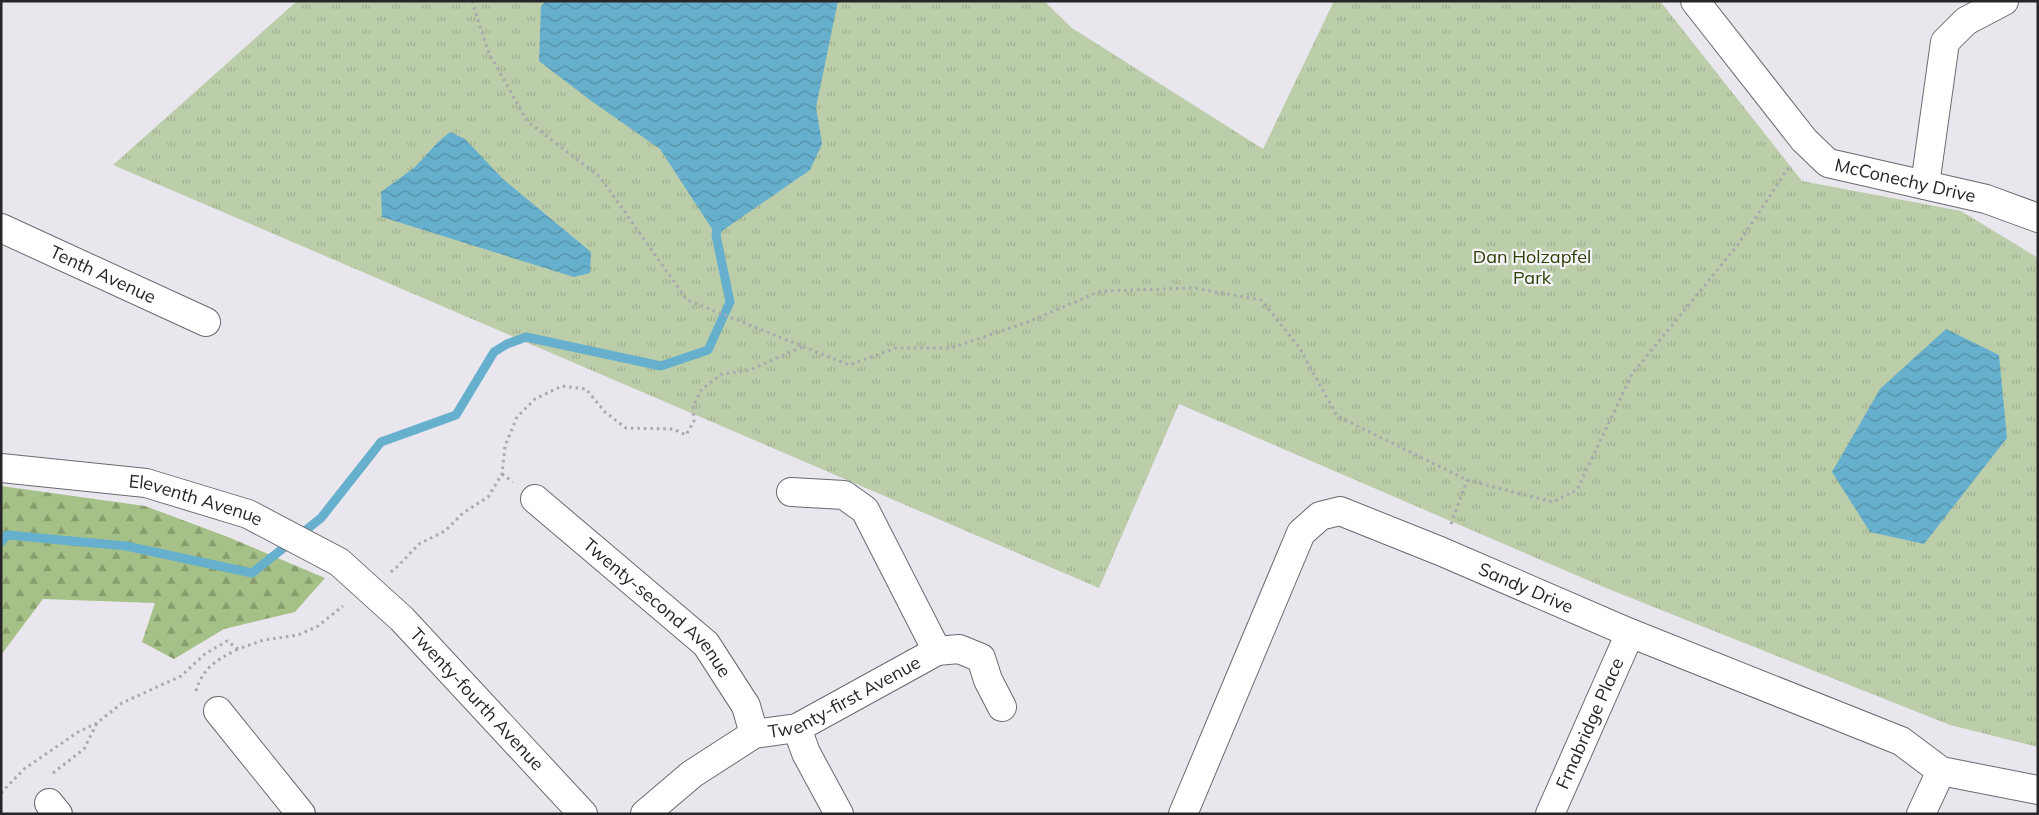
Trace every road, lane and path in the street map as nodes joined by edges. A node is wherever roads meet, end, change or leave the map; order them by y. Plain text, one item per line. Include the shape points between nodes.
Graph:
1 (472, 1) edge
2 (1695, 1) edge
3 (2004, 1) edge
4 (1804, 140) junction
5 (1925, 185) junction
6 (2038, 218) edge
7 (1, 228) edge
8 (206, 322) dead end
9 (804, 346) junction
10 (1, 468) edge
11 (1467, 480) junction
12 (790, 492) dead end
13 (535, 499) dead end
14 (1440, 550) junction
15 (368, 588) junction
16 (1630, 633) junction
17 (238, 648) junction
18 (937, 651) junction
19 (1002, 707) dead end
20 (218, 710) joint
21 (97, 722) junction
22 (797, 728) junction
23 (754, 734) junction
24 (84, 749) dead end
25 (1941, 771) junction
26 (2038, 790) edge
27 (1, 793) edge
28 (301, 814) edge
29 (583, 814) edge
30 (645, 814) edge
31 (839, 814) edge
32 (1183, 814) edge
33 (1550, 814) edge
34 (1921, 814) edge

1 - 9 path via 488,51 526,121 600,177 686,300
2 - 4 street, McConechy Drive
3 - 5 street via 1966,21 1945,42
4 - 5 street, McConechy Drive via 1828,163
4 - 11 path via 1737,246 1632,374 1577,490 1553,502
5 - 6 street, McConechy Drive via 1986,199
7 - 8 street, Tenth Avenue
9 - 11 path via 849,365 896,348 951,348 1028,322 1101,291 1194,288 1261,300 1299,347 1337,416
9 - 15 path via 750,370 722,374 702,389 693,406 694,421 686,435 673,429 626,428 605,412 586,389 562,386 535,399 517,417 506,446 502,474 488,497 463,513 446,531 418,544 398,566
10 - 15 street, Eleventh Avenue via 146,483 248,514 339,562
11 - 14 path
12 - 18 street via 844,495 865,510
13 - 23 street, Twenty-second Avenue via 706,644 746,706
14 - 16 street, Sandy Drive
14 - 32 street, Sandy Drive via 1340,511 1320,516 1300,533
15 - 17 path via 318,626 298,635
15 - 29 street, Twenty-fourth Avenue via 402,619
16 - 25 street, Sandy Drive via 1901,741
16 - 33 street, Frnabridge Place
17 - 20 path via 213,662 200,677 196,692
17 - 21 path via 227,641 205,654 181,676 122,703
18 - 19 street, Twenty-first Avenue via 959,650 981,658
18 - 22 street, Twenty-first Avenue
20 - 28 street
21 - 24 path
21 - 27 path via 24,769
22 - 23 street, Twenty-first Avenue
22 - 31 street via 806,753
23 - 30 street, Twenty-first Avenue via 692,774
25 - 26 street, Sandy Drive
25 - 34 street

